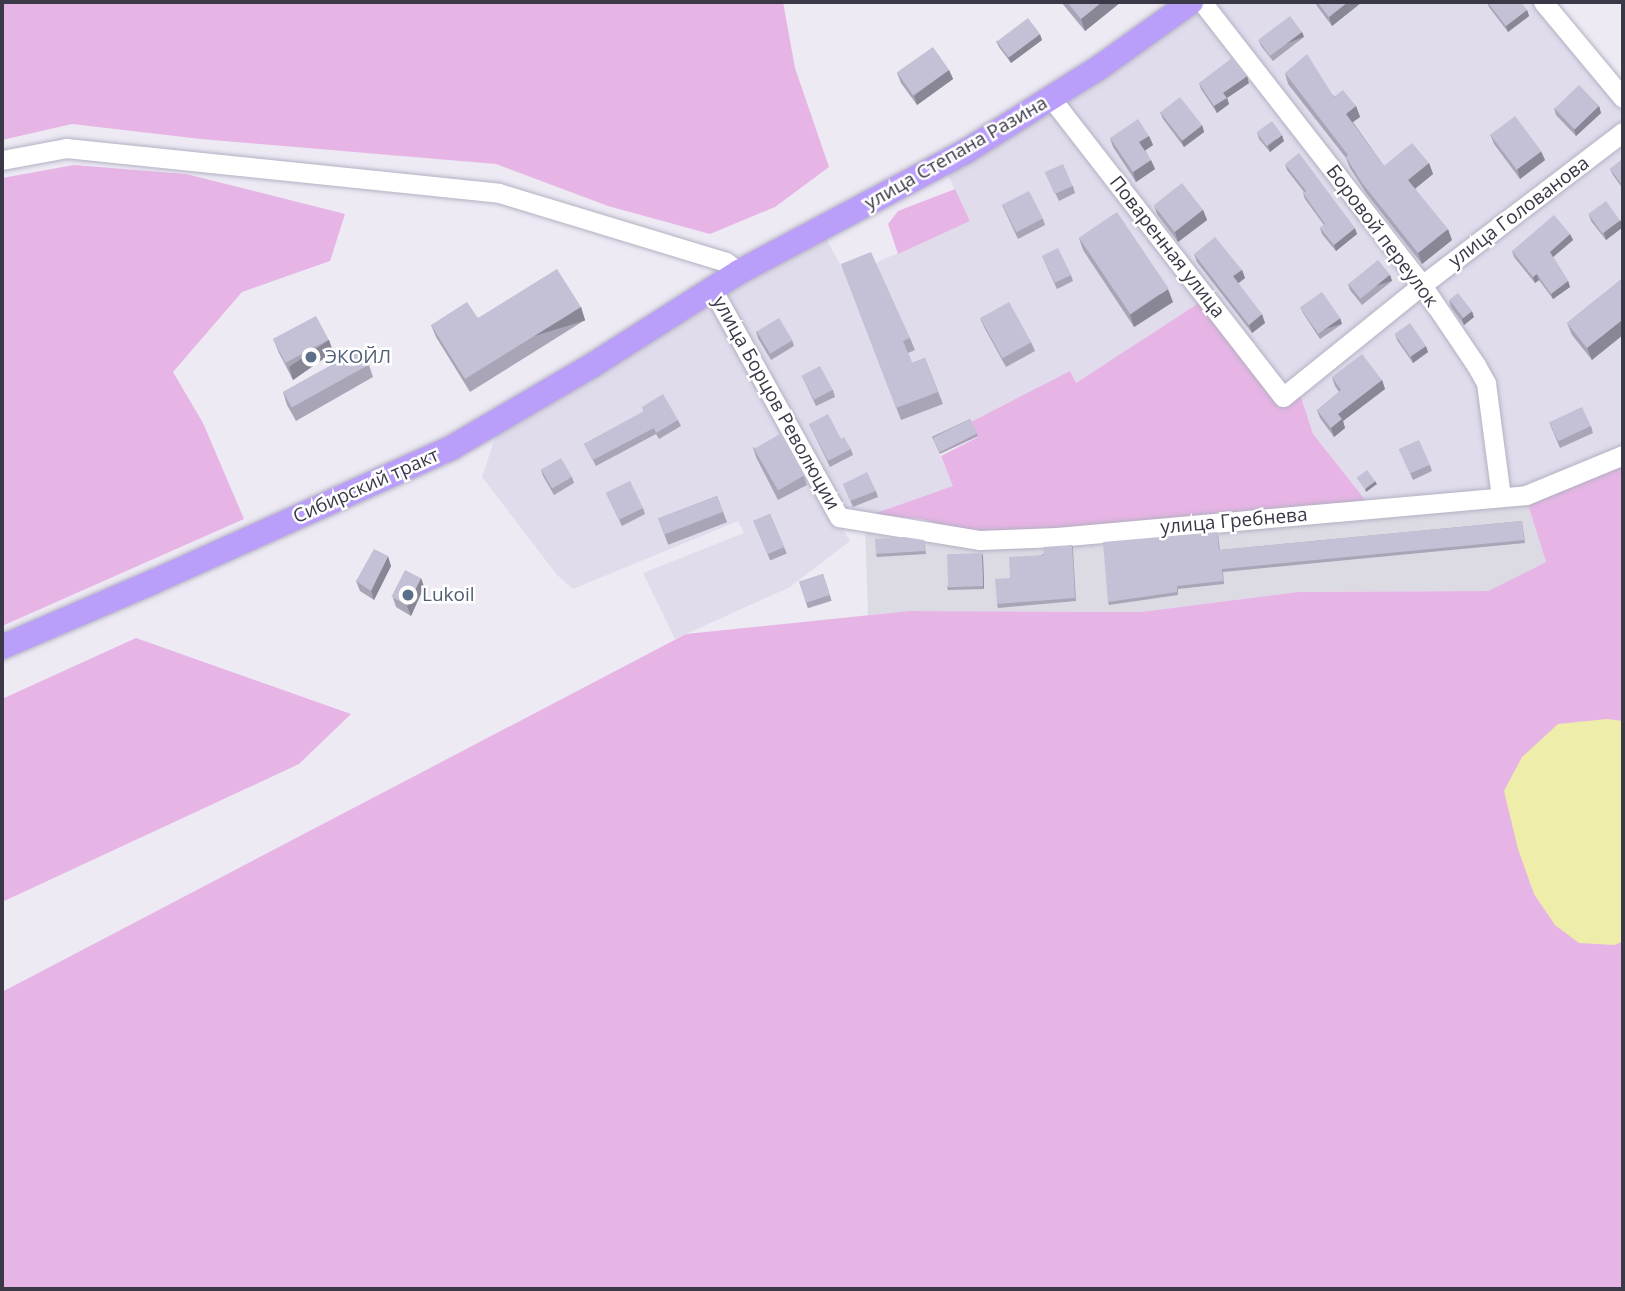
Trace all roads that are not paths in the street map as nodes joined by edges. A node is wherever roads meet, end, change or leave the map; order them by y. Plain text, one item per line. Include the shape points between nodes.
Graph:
1 (1191, 2) edge
2 (1202, 2) edge
3 (1543, 2) edge
4 (1051, 98) junction
5 (1623, 98) edge
6 (1623, 132) edge
7 (2, 160) edge
8 (739, 272) junction
9 (1422, 285) junction
10 (712, 289) junction
11 (1283, 397) joint
12 (1623, 455) edge
13 (1501, 497) junction
14 (839, 517) joint
15 (2, 647) edge

1 - 4 main road, улица Степана Разина
2 - 9 street, Боровой переулок
3 - 5 street
4 - 8 main road, улица Степана Разина via 965,152
4 - 11 street, Поваренная улица
6 - 9 street, улица Голованова
7 - 8 street via 66,148 499,193 726,262
8 - 10 main road, улица Степана Разина
9 - 11 street, улица Голованова
9 - 13 street, Боровой переулок via 1486,383
10 - 14 street, улица Борцов Революции
10 - 15 main road, Сибирский тракт via 451,448
12 - 13 street, улица Гребнева via 1526,495
13 - 14 street, улица Гребнева via 981,540

